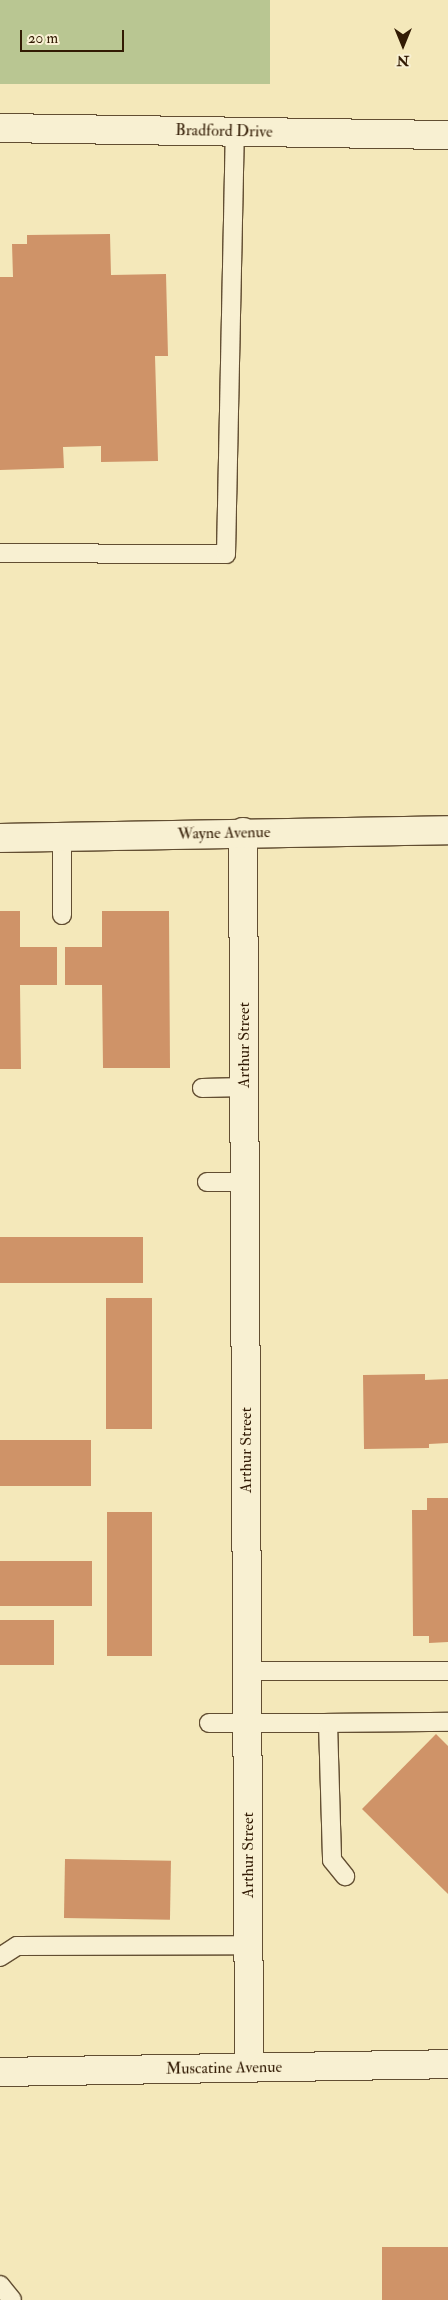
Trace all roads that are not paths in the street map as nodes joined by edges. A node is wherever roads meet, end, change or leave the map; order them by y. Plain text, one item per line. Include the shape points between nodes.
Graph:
1 (0, 128) edge
2 (235, 131) junction
3 (448, 134) edge
4 (0, 553) edge
5 (448, 830) edge
6 (243, 832) junction
7 (62, 836) junction
8 (0, 838) edge
9 (62, 915) dead end
10 (245, 1087) junction
11 (202, 1088) dead end
12 (207, 1182) dead end
13 (245, 1182) junction
14 (448, 1670) edge
15 (248, 1671) junction
16 (448, 1722) edge
17 (209, 1723) dead end
18 (248, 1723) junction
19 (328, 1723) junction
20 (345, 1876) dead end
21 (249, 1945) junction
22 (0, 1957) edge
23 (448, 2064) edge
24 (249, 2068) junction
25 (0, 2072) edge
26 (0, 2285) edge
27 (12, 2300) edge

1 - 2 street, Bradford Drive
2 - 3 street, Bradford Drive
2 - 4 lane via 226,554
5 - 6 street, Wayne Avenue
6 - 7 street, Wayne Avenue
6 - 10 street, Arthur Street
7 - 8 street, Wayne Avenue
7 - 9 lane
10 - 11 lane
10 - 13 street, Arthur Street
12 - 13 lane
13 - 15 street, Arthur Street
14 - 15 lane
15 - 18 street, Arthur Street
16 - 19 lane
17 - 18 lane
18 - 19 lane
18 - 21 street, Arthur Street
19 - 20 lane via 332,1860
21 - 22 lane via 18,1946
21 - 24 street, Arthur Street
23 - 24 street, Muscatine Avenue
24 - 25 street, Muscatine Avenue
26 - 27 lane

